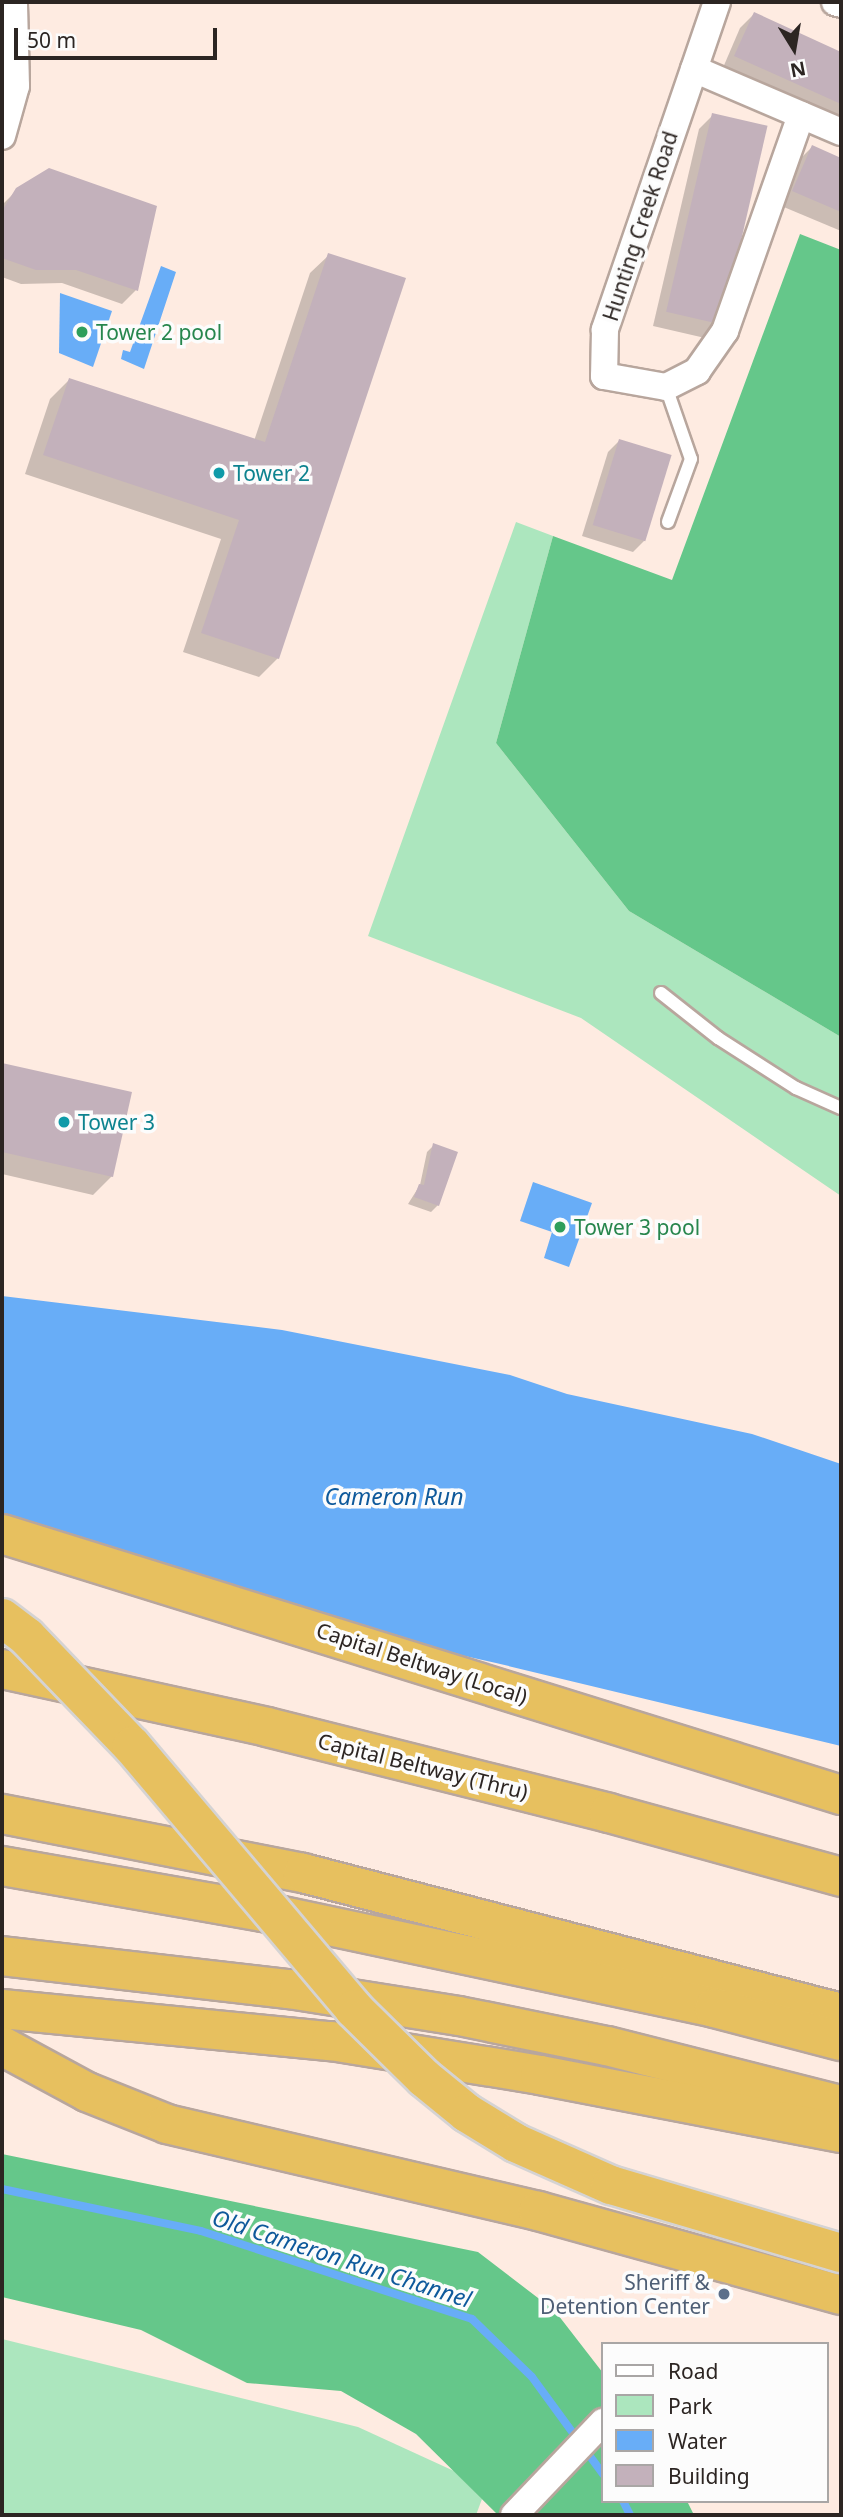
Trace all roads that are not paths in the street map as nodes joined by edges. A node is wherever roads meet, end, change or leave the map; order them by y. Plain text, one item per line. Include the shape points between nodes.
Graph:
1 (15, 2) edge
2 (718, 2) edge
3 (835, 2) edge
4 (841, 4) edge
5 (694, 69) junction
6 (801, 115) junction
7 (841, 132) edge
8 (2, 136) edge
9 (666, 387) junction
10 (668, 522) dead end
11 (661, 993) dead end
12 (841, 1108) edge
13 (2, 1534) edge
14 (2, 1618) edge
15 (2, 1669) edge
16 (841, 1795) edge
17 (2, 1814) edge
18 (2, 1866) edge
19 (841, 1877) edge
20 (2, 1956) edge
21 (2, 2009) edge
22 (841, 2013) edge
23 (841, 2041) edge
24 (2, 2046) edge
25 (841, 2105) edge
26 (841, 2133) edge
27 (841, 2253) edge
28 (841, 2295) edge
29 (602, 2423) edge
30 (514, 2515) edge

1 - 8 street via 16,86
2 - 5 street, Hunting Creek Road
3 - 4 street
5 - 6 street
5 - 9 street, Hunting Creek Road via 605,330 604,376
6 - 7 street
6 - 9 street via 725,331 697,371
9 - 10 lane via 691,459
11 - 12 lane via 785,1081
13 - 16 highway, Capital Beltway (Local)
14 - 27 highway, bridge via 27,1637 132,1746 384,2041 467,2113 516,2143 611,2185
15 - 19 highway, Capital Beltway (Thru) via 267,1727
17 - 22 highway via 303,1872
18 - 23 highway via 291,1918 676,2000
20 - 25 highway via 289,1989 459,2016 620,2049
21 - 26 highway via 331,2041 540,2074
24 - 28 highway via 87,2092 167,2124 538,2211
29 - 30 street

